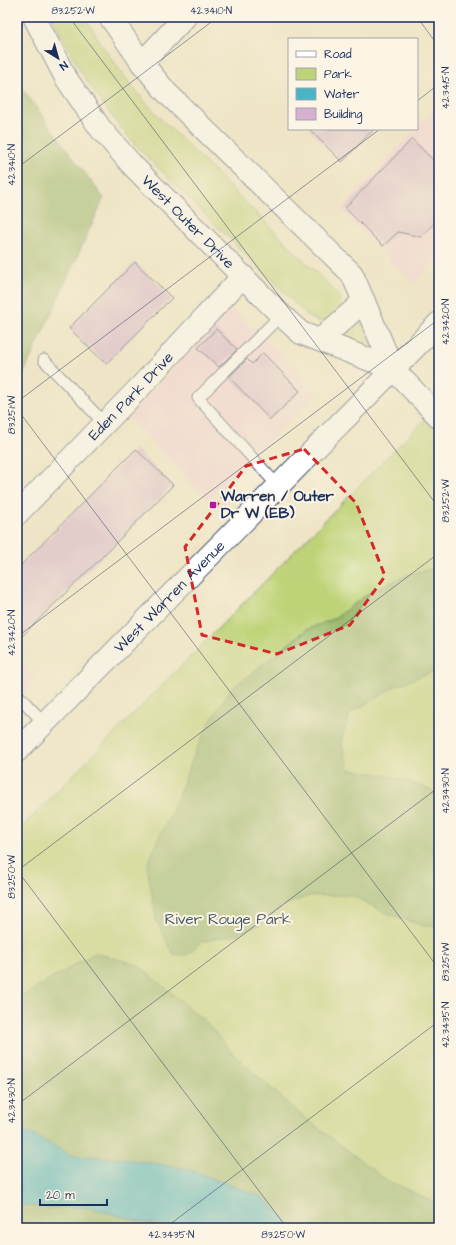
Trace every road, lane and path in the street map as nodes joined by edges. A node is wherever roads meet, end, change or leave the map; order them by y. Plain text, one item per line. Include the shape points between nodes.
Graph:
1 (34, 17) edge
2 (110, 17) edge
3 (185, 17) edge
4 (142, 64) junction
5 (243, 276) junction
6 (364, 301) junction
7 (281, 315) junction
8 (439, 323) edge
9 (320, 340) junction
10 (44, 360) dead end
11 (393, 369) junction
12 (439, 417) edge
13 (105, 424) junction
14 (278, 486) junction
15 (17, 514) edge
16 (17, 694) edge
17 (44, 723) junction
18 (17, 751) edge

1 - 5 main road, West Outer Drive via 66,78 100,128 133,166
2 - 4 main road, West Outer Drive
3 - 4 main road
4 - 6 main road, West Outer Drive via 166,92 352,274
5 - 7 main road, West Outer Drive
5 - 13 main road, Eden Park Drive
6 - 9 main road
6 - 11 main road, West Outer Drive
7 - 9 main road, West Outer Drive via 301,333
7 - 14 lane via 198,398
8 - 11 main road, West Warren Avenue
9 - 11 main road, West Outer Drive
10 - 13 lane
11 - 12 main road, West Outer Drive
11 - 14 main road, West Warren Avenue
13 - 15 main road, Eden Park Drive
14 - 17 main road, West Warren Avenue
16 - 17 lane
17 - 18 main road, West Warren Avenue

